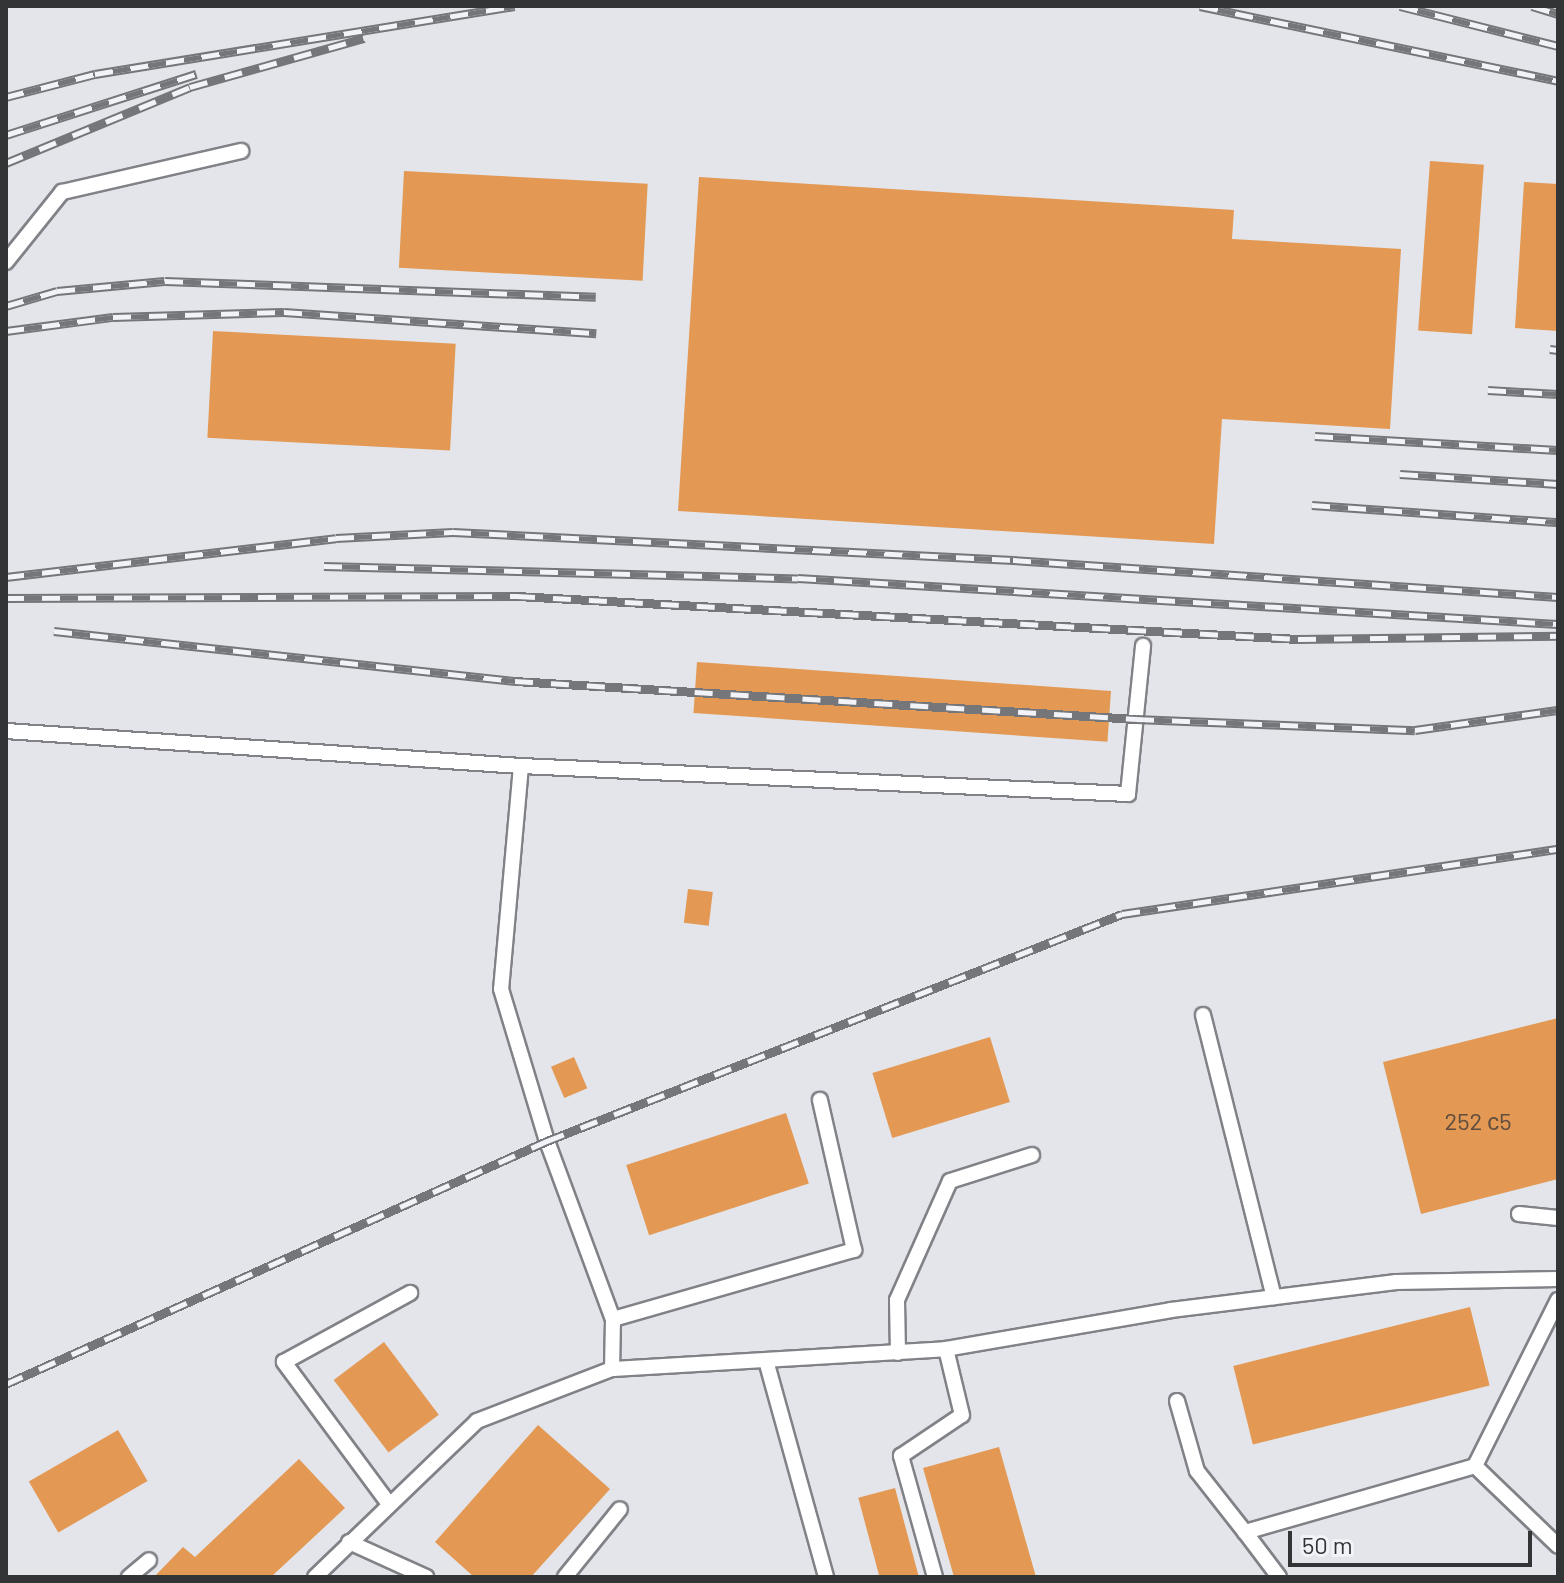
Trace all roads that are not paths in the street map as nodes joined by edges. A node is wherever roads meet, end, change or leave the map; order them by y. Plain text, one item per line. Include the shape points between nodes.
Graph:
1 (241, 151) dead end
2 (6, 262) edge
3 (1143, 646) dead end
4 (6, 731) edge
5 (521, 766) junction
6 (1203, 1015) dead end
7 (820, 1100) dead end
8 (1032, 1155) dead end
9 (1519, 1214) dead end
10 (1558, 1218) edge
11 (1558, 1279) edge
12 (410, 1293) dead end
13 (1274, 1297) junction
14 (1558, 1300) edge
15 (613, 1319) junction
16 (946, 1349) junction
17 (898, 1353) junction
18 (767, 1364) junction
19 (612, 1369) junction
20 (1177, 1401) dead end
21 (1475, 1466) junction
22 (389, 1504) junction
23 (620, 1509) dead end
24 (1245, 1532) junction
25 (349, 1542) junction
26 (1558, 1546) edge
27 (149, 1560) dead end
28 (129, 1577) edge
29 (315, 1577) edge
30 (426, 1577) edge
31 (565, 1577) edge
32 (826, 1577) edge
33 (935, 1577) edge
34 (1279, 1577) edge

1 - 2 lane via 62,192
3 - 5 lane via 1128,794
4 - 5 lane
5 - 15 lane via 501,989 547,1141
6 - 13 lane
7 - 15 lane via 854,1250
8 - 17 lane via 950,1181 897,1300
9 - 10 lane
11 - 13 lane via 1396,1282
12 - 22 lane via 284,1362
13 - 16 lane
14 - 21 lane
15 - 19 lane
16 - 17 lane
16 - 33 lane via 962,1415 901,1456
17 - 18 lane
18 - 19 lane
18 - 32 lane
19 - 22 lane via 477,1421
20 - 24 lane via 1197,1471
21 - 24 lane
21 - 26 lane
22 - 25 lane
23 - 31 lane
24 - 34 lane
25 - 29 lane
25 - 30 lane
27 - 28 lane

